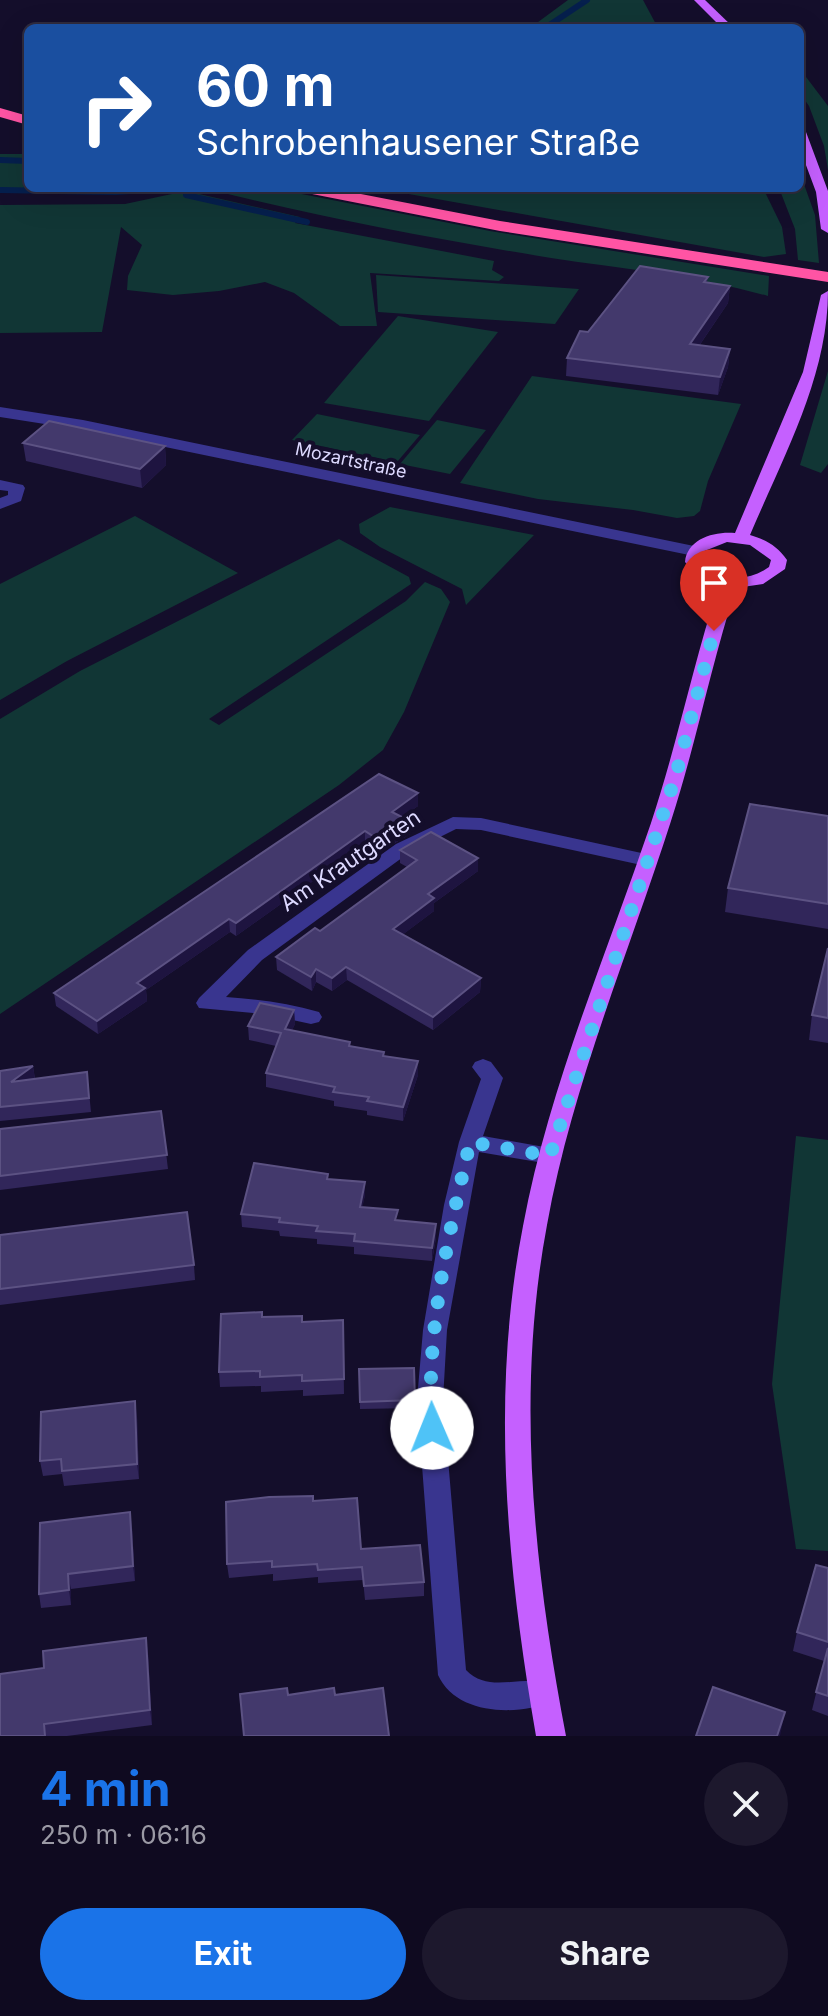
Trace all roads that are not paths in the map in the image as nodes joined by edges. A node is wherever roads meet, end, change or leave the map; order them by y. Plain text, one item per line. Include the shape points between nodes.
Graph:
1 (699, 0) edge
2 (724, 24) edge
3 (0, 112) edge
4 (24, 120) edge
5 (804, 143) edge
6 (327, 192) edge
7 (827, 223) edge
8 (828, 277) edge
9 (828, 295) edge
10 (0, 412) edge
11 (0, 485) edge
12 (0, 504) edge
13 (741, 538) junction
14 (694, 551) junction
15 (729, 582) junction
16 (646, 860) junction
17 (311, 1017) dead end
18 (483, 1067) dead end
19 (470, 1142) junction
20 (550, 1156) junction
21 (542, 1693) junction
22 (551, 1736) edge

1 - 2 main road
3 - 4 highway
5 - 7 main road
6 - 8 highway via 500,226
9 - 13 main road via 810,372
10 - 14 street, Mozartstraße
11 - 12 street via 17,488 15,498
13 - 14 main road via 713,540
13 - 15 main road via 768,547 778,564 759,580
14 - 15 main road via 698,569
15 - 16 main road via 676,775
16 - 17 street, Am Krautgarten via 481,824 453,823 429,833 255,955 207,1003
16 - 20 main road
18 - 19 street via 492,1078
19 - 20 street
19 - 21 street via 435,1330 430,1400 452,1675 463,1689 489,1696
20 - 21 main road via 526,1275 516,1400 521,1539
21 - 22 main road

